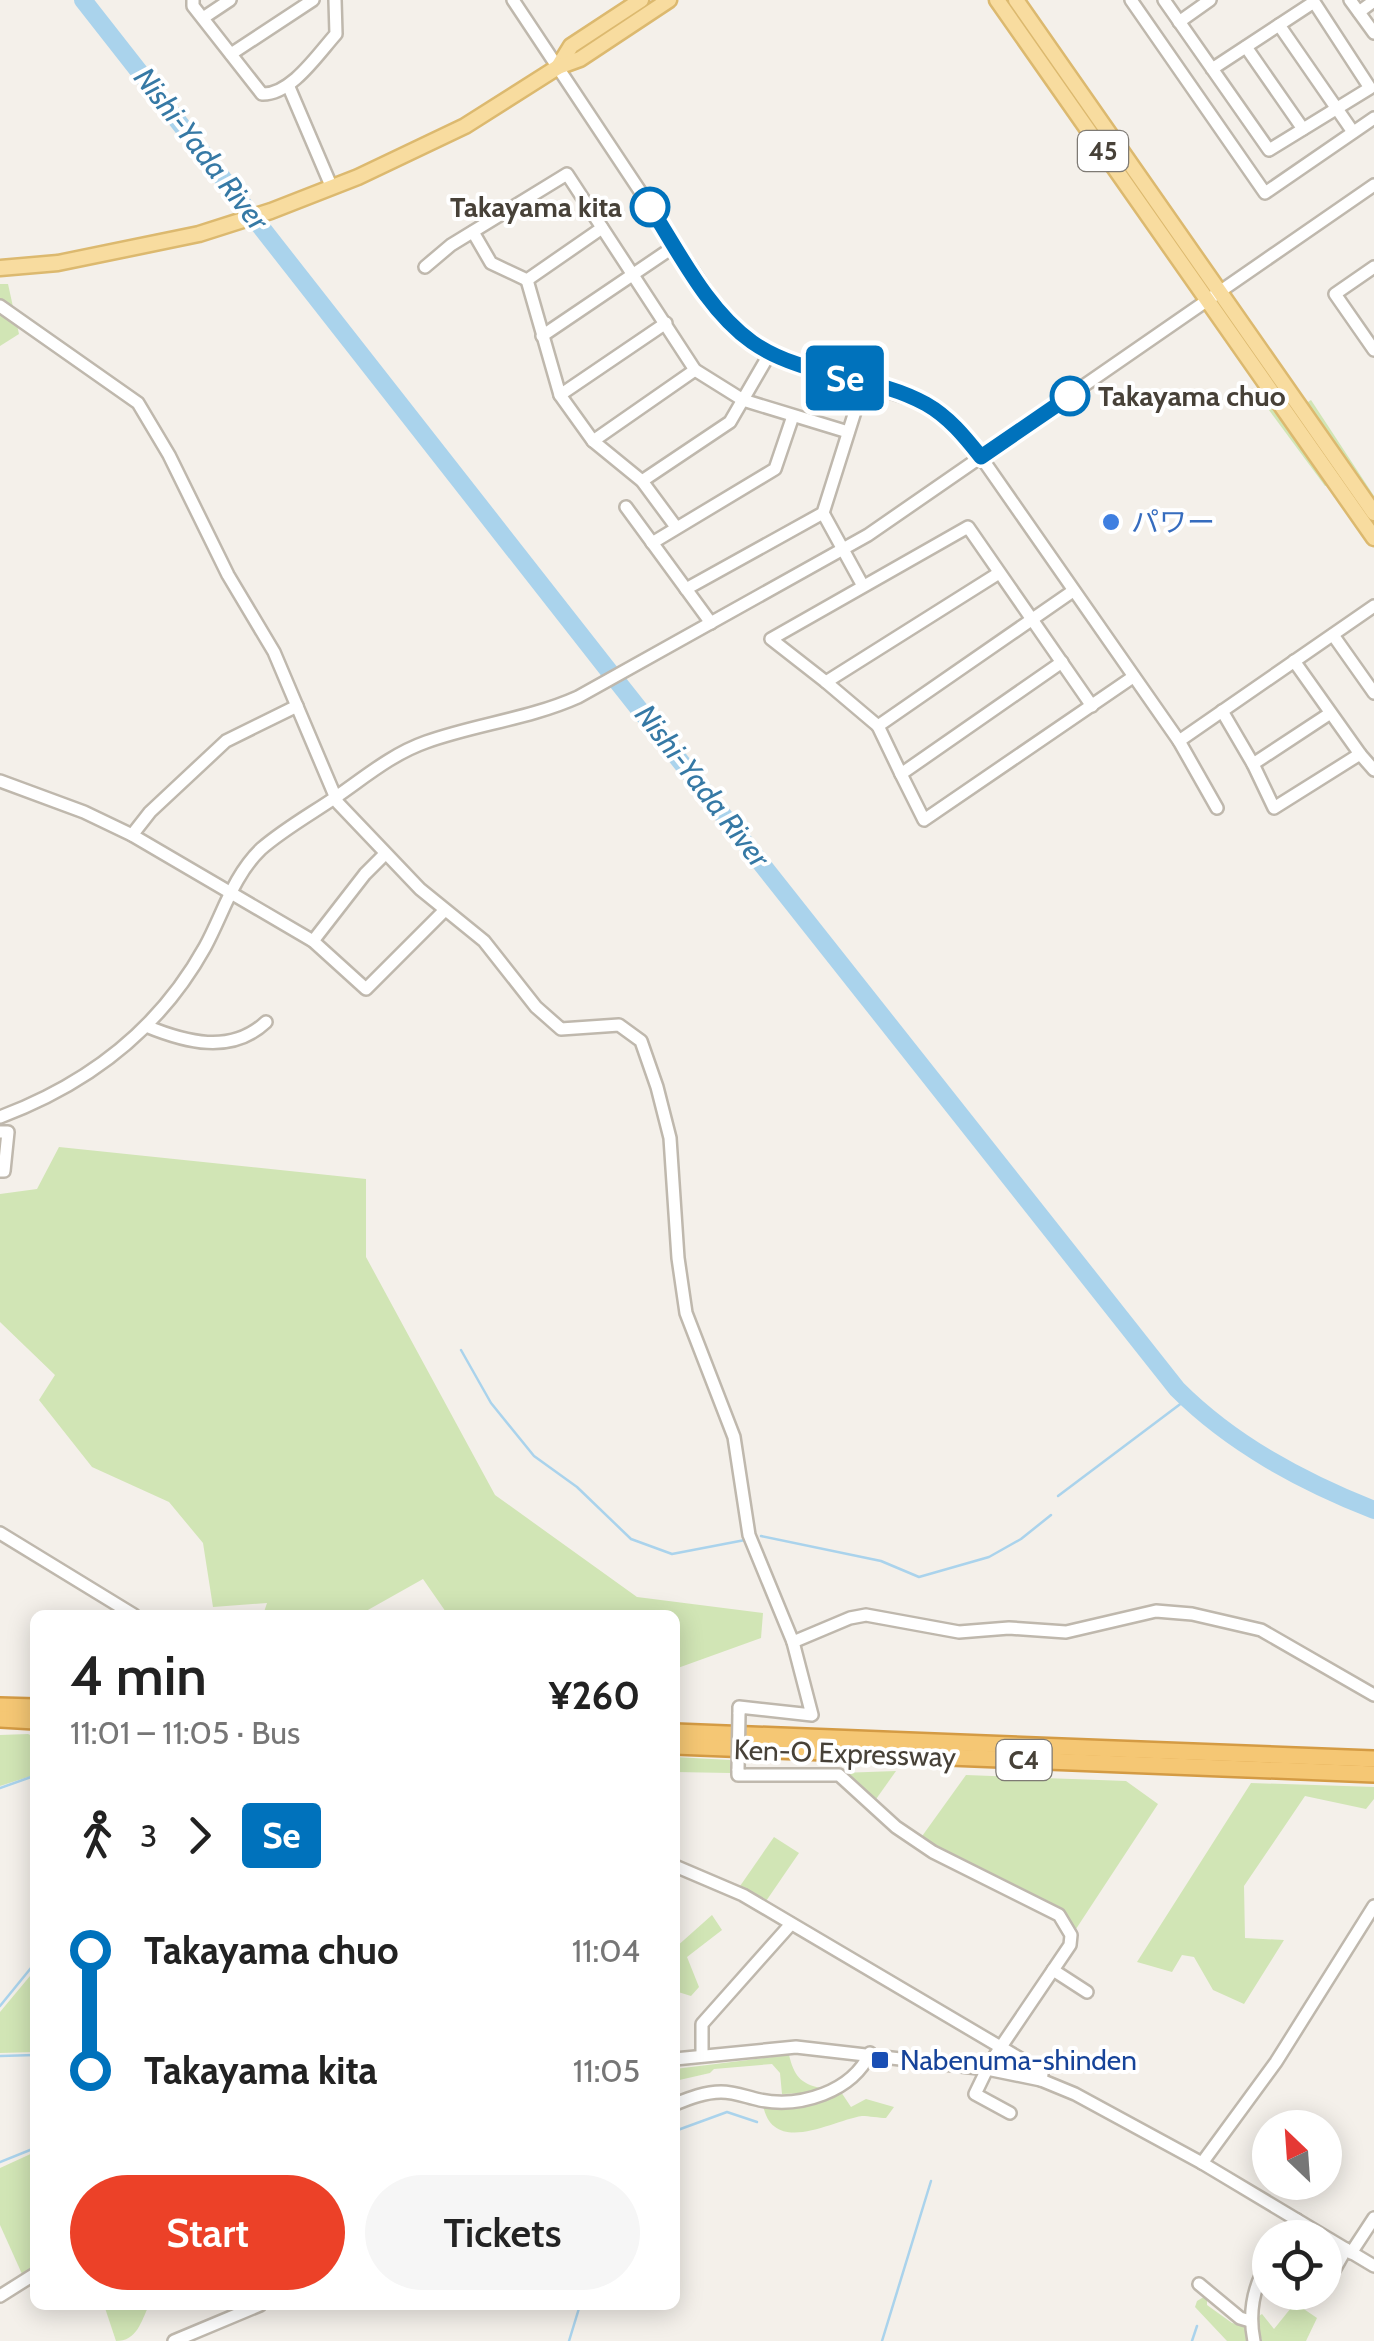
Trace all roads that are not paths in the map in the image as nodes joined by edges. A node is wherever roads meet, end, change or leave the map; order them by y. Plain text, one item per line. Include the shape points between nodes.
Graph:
1 (192, 0) edge
2 (230, 0) edge
3 (314, 0) edge
4 (335, 0) edge
5 (513, 0) edge
6 (641, 0) edge
7 (668, 0) edge
8 (998, 0) edge
9 (1016, 0) edge
10 (1131, 0) edge
11 (1164, 0) edge
12 (1210, 0) edge
13 (1350, 0) edge
14 (1374, 1) edge
15 (1359, 12) junction
16 (203, 18) junction
17 (1179, 22) junction
18 (1279, 24) junction
19 (1374, 34) edge
20 (1195, 45) junction
21 (1246, 47) junction
22 (231, 54) junction
23 (1173, 60) junction
24 (558, 68) junction
25 (1212, 69) junction
26 (288, 85) junction
27 (1337, 108) junction
28 (1374, 118) edge
29 (1303, 130) junction
30 (1353, 132) junction
31 (1374, 184) edge
32 (332, 188) junction
33 (602, 228) junction
34 (473, 232) junction
35 (675, 246) junction
36 (425, 267) dead end
37 (1374, 267) edge
38 (0, 268) edge
39 (633, 274) junction
40 (527, 280) junction
41 (1215, 297) junction
42 (0, 306) edge
43 (666, 324) junction
44 (542, 336) junction
45 (1372, 342) edge
46 (770, 353) junction
47 (694, 370) junction
48 (864, 383) junction
49 (560, 395) junction
50 (743, 400) junction
51 (793, 416) junction
52 (848, 432) junction
53 (593, 441) junction
54 (981, 457) junction
55 (642, 481) junction
56 (626, 507) dead end
57 (823, 513) junction
58 (1374, 513) edge
59 (676, 527) junction
60 (1374, 538) edge
61 (652, 543) junction
62 (843, 549) junction
63 (999, 573) junction
64 (863, 586) junction
65 (686, 590) junction
66 (1073, 591) junction
67 (1374, 606) edge
68 (1032, 620) junction
69 (711, 623) junction
70 (1332, 635) junction
71 (1294, 661) junction
72 (1062, 662) junction
73 (1133, 677) junction
74 (826, 682) junction
75 (1374, 693) edge
76 (297, 706) junction
77 (1092, 706) junction
78 (1222, 712) junction
79 (1329, 714) junction
80 (878, 726) junction
81 (1179, 741) junction
82 (1360, 754) junction
83 (1254, 764) junction
84 (1374, 770) edge
85 (901, 774) junction
86 (0, 781) edge
87 (335, 797) junction
88 (1217, 808) dead end
89 (132, 835) junction
90 (384, 855) junction
91 (230, 894) junction
92 (444, 911) junction
93 (313, 940) junction
94 (266, 1022) dead end
95 (146, 1026) junction
96 (0, 1116) edge
97 (0, 1132) edge
98 (0, 1171) edge
99 (0, 1533) edge
100 (126, 1610) edge
101 (793, 1642) junction
102 (1374, 1695) edge
103 (0, 1706) edge
104 (30, 1707) edge
105 (0, 1719) edge
106 (30, 1721) edge
107 (680, 1732) edge
108 (680, 1746) edge
109 (1374, 1759) edge
110 (1374, 1774) edge
111 (680, 1868) edge
112 (1374, 1906) edge
113 (791, 1924) junction
114 (1053, 1970) junction
115 (1087, 1992) dead end
116 (1002, 2047) junction
117 (870, 2053) junction
118 (702, 2055) junction
119 (680, 2058) edge
120 (987, 2069) junction
121 (1041, 2080) junction
122 (680, 2103) edge
123 (1010, 2113) dead end
124 (1202, 2163) junction
125 (1374, 2218) edge
126 (1297, 2220) edge
127 (1342, 2247) edge
128 (1349, 2251) junction
129 (1342, 2261) edge
130 (1374, 2266) edge
131 (30, 2277) edge
132 (1198, 2284) dead end
133 (0, 2296) edge
134 (248, 2310) edge
135 (1252, 2310) edge
136 (1250, 2320) junction
137 (174, 2341) edge
138 (1254, 2341) edge

1 - 16 street
2 - 16 street
3 - 22 street
4 - 26 street via 336,34
5 - 24 street
6 - 24 main road via 572,46
7 - 24 main road
8 - 41 main road, 45
9 - 41 main road, 45
10 - 23 street
11 - 17 street
12 - 17 street
13 - 15 street
14 - 15 street
15 - 19 street
16 - 22 street
17 - 20 street
18 - 21 street
18 - 27 street
18 - 27 street via 1314,2 1370,88
20 - 23 street
20 - 25 street
21 - 25 street
21 - 29 street
22 - 26 street via 262,94
23 - 30 street via 1265,193
24 - 32 main road via 421,149
24 - 35 street
25 - 29 street via 1269,150
26 - 32 street
27 - 29 street
27 - 30 street
28 - 30 street
31 - 41 street
32 - 38 main road via 239,222 127,250
33 - 34 street via 567,174
33 - 39 street
33 - 40 street
34 - 36 street
34 - 40 street via 491,263
35 - 39 street
35 - 46 street via 738,332
37 - 45 street via 1335,294
39 - 43 street
39 - 44 street
40 - 44 street
41 - 54 street
41 - 58 main road, 45
41 - 60 main road, 45
42 - 76 street via 138,403
43 - 47 street
43 - 49 street
44 - 49 street
46 - 48 street
46 - 50 street
47 - 50 street
47 - 53 street
48 - 52 street
48 - 54 street via 923,403
49 - 53 street
50 - 51 street
50 - 55 street via 730,422
51 - 52 street
51 - 59 street via 775,468
52 - 57 street
53 - 55 street
54 - 62 street
54 - 66 street
55 - 59 street
56 - 61 street
57 - 62 street
57 - 65 street
59 - 61 street
61 - 65 street
62 - 64 street
62 - 69 street
63 - 64 street via 968,527
63 - 68 street
63 - 74 street
64 - 74 street via 770,639
65 - 69 street
66 - 68 street
66 - 73 street
67 - 70 street
68 - 72 street
68 - 80 street
69 - 87 street via 536,714 407,750
70 - 71 street
70 - 75 street
71 - 78 street
71 - 79 street
72 - 77 street
72 - 85 street
73 - 77 street
73 - 81 street
74 - 80 street
76 - 87 street
76 - 89 street via 226,741
77 - 85 street via 924,820
78 - 81 street
78 - 83 street
79 - 82 street
79 - 83 street
80 - 85 street
81 - 88 street
82 - 83 street via 1274,808
82 - 84 street
86 - 89 street
87 - 90 street
87 - 91 street via 263,847
89 - 91 street
90 - 92 street
90 - 93 street
91 - 93 street
91 - 95 street via 177,992
92 - 93 street via 366,989
92 - 101 street via 484,941 561,1029 620,1025 640,1041 670,1138 686,1313 734,1437 749,1535
94 - 95 street via 213,1044 185,1042
95 - 96 street via 86,1076
97 - 98 street via 8,1132
99 - 100 street
101 - 102 street via 866,1615 959,1632 1066,1632 1156,1610 1260,1630
101 - 114 street, bridge via 812,1716 739,1707 738,1775 838,1775 933,1852 1059,1915 1071,1940
103 - 104 highway
105 - 106 highway
107 - 109 highway, Ken-O Expressway / C4
108 - 110 highway, Ken-O Expressway / C4
111 - 113 street
112 - 124 street via 1276,2062
113 - 116 street
113 - 118 street via 702,2024
114 - 115 street
114 - 116 street
116 - 120 street
116 - 121 street via 1040,2071
117 - 118 street via 779,2046
117 - 120 street
117 - 122 street via 851,2078 816,2096 778,2102 721,2092
118 - 119 street
120 - 121 street
120 - 123 street via 975,2094
121 - 124 street
124 - 126 street
125 - 128 street
127 - 128 street
128 - 129 street
128 - 130 street
131 - 133 street
132 - 136 street
134 - 137 street
135 - 136 street
136 - 138 street

